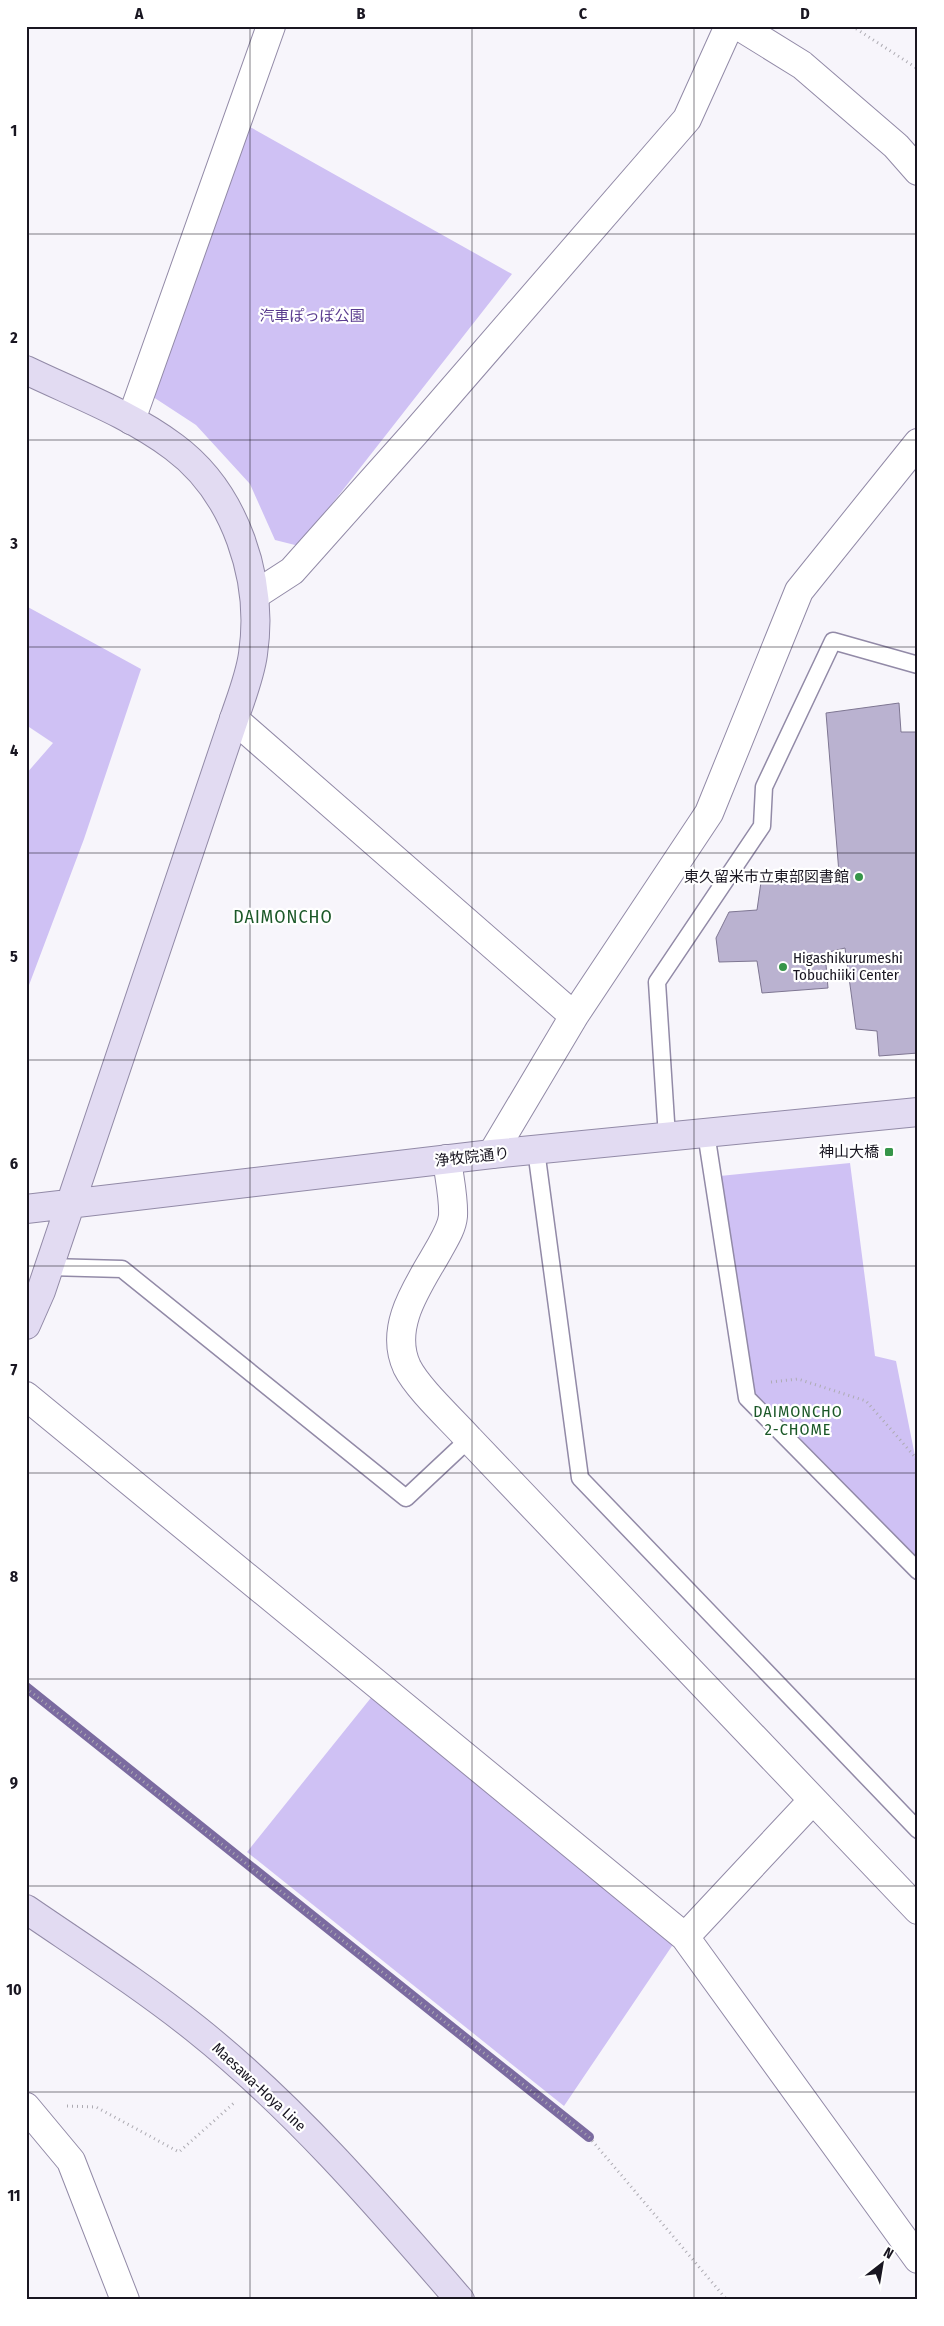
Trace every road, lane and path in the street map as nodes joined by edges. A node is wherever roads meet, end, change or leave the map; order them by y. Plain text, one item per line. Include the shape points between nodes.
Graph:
1 (271, 26) edge
2 (729, 26) edge
3 (739, 26) edge
4 (852, 26) edge
5 (918, 70) edge
6 (918, 171) edge
7 (26, 370) edge
8 (131, 420) junction
9 (918, 443) edge
10 (255, 595) junction
11 (918, 665) edge
12 (234, 720) junction
13 (574, 1016) junction
14 (918, 1112) edge
15 (706, 1133) junction
16 (667, 1137) junction
17 (536, 1150) junction
18 (492, 1154) junction
19 (447, 1159) junction
20 (71, 1203) junction
21 (26, 1208) edge
22 (49, 1267) junction
23 (26, 1325) edge
24 (745, 1385) junction
25 (26, 1396) edge
26 (469, 1439) junction
27 (918, 1471) edge
28 (918, 1571) edge
29 (26, 1688) edge
30 (813, 1800) junction
31 (918, 1830) edge
32 (26, 1909) edge
33 (918, 1910) edge
34 (685, 1937) junction
35 (256, 2082) junction
36 (27, 2108) edge
37 (918, 2259) edge
38 (125, 2300) edge
39 (460, 2300) edge
40 (727, 2300) edge

1 - 8 street
2 - 10 street via 687,119 292,571
3 - 6 street via 802,65 896,146
4 - 5 path
7 - 8 street
8 - 10 street via 176,448 216,492 234,522 246,554
9 - 13 street via 799,592 709,813
10 - 12 street via 253,655
11 - 16 lane via 833,641 764,787 762,826 657,982
12 - 13 street
12 - 20 street
13 - 18 street
14 - 15 street, 浄牧院通り
15 - 16 street, 浄牧院通り
15 - 24 lane
16 - 17 street, 浄牧院通り
17 - 18 street, 浄牧院通り
17 - 31 lane via 580,1478
18 - 19 street, 浄牧院通り
19 - 20 street, 浄牧院通り
19 - 26 street via 452,1216 448,1233 409,1305 402,1328 402,1349 407,1367 416,1380
20 - 21 street, 浄牧院通り
20 - 22 street
22 - 23 street
22 - 26 lane via 122,1269 406,1498
24 - 27 path via 798,1379 866,1401 916,1458
24 - 28 lane via 747,1398
25 - 34 street
26 - 30 street
29 - 40 path via 589,2137
30 - 33 street
30 - 34 street
32 - 35 street, Maesawa-Hoya Line via 135,1983 197,2030
34 - 37 street
35 - 36 path via 179,2152 96,2107 48,2105
35 - 39 street, Maesawa-Hoya Line via 357,2181
36 - 38 street via 71,2161

